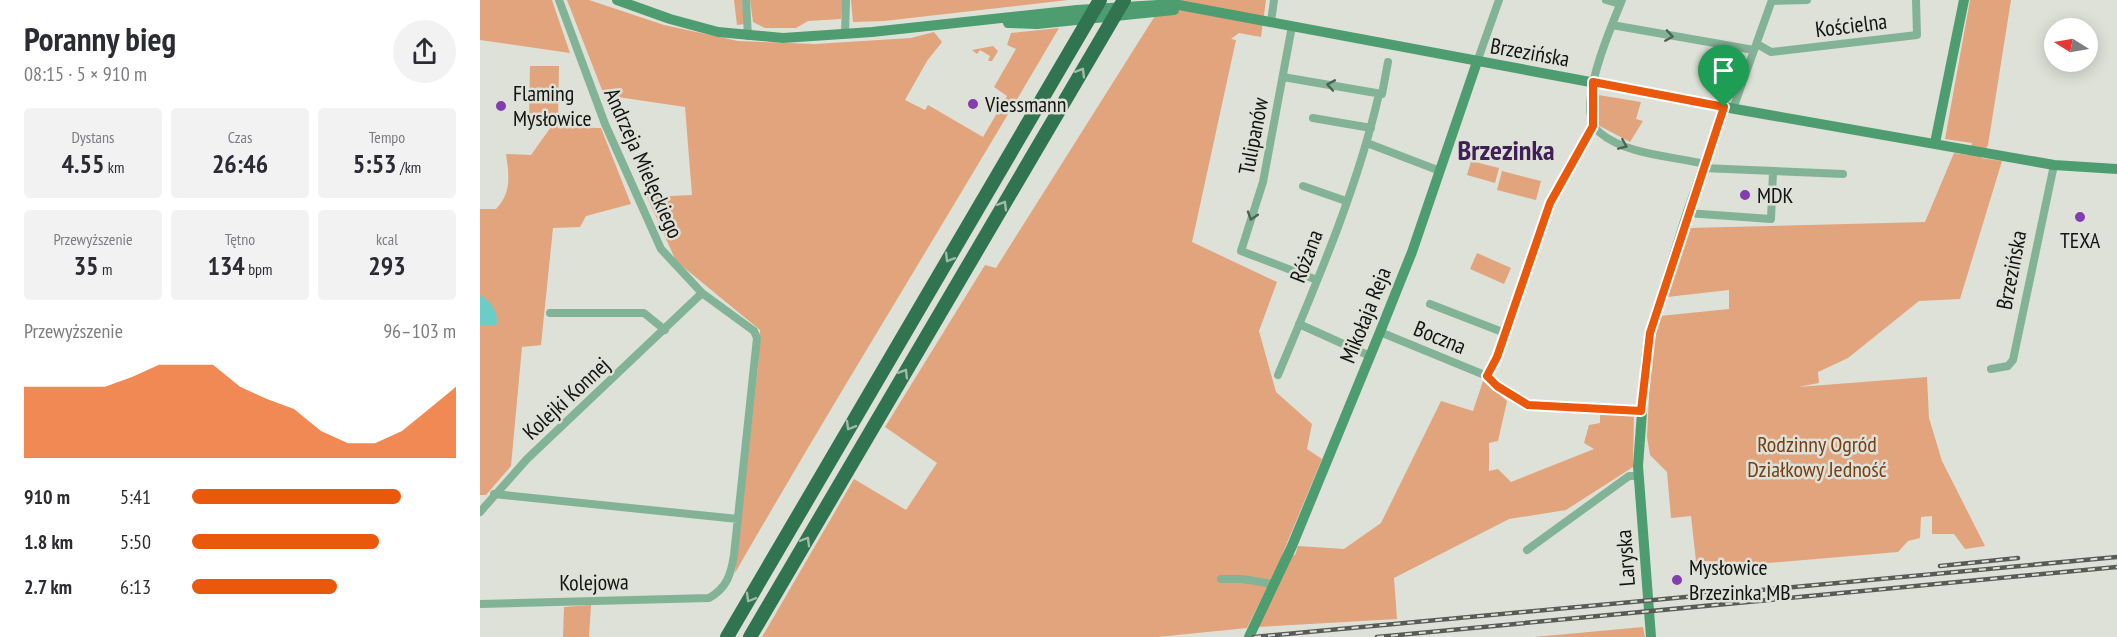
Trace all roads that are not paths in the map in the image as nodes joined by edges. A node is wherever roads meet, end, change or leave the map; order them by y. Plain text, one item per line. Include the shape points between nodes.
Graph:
1 (559, 0) edge
2 (617, 0) edge
3 (746, 0) edge
4 (846, 0) edge
5 (1100, 0) edge
6 (1124, 0) edge
7 (1274, 0) edge
8 (1499, 0) edge
9 (1606, 0) edge
10 (1772, 0) edge
11 (1808, 0) edge
12 (1916, 0) edge
13 (1964, 0) edge
14 (1621, 2) edge
15 (1271, 22) junction
16 (1612, 25) junction
17 (1292, 26) junction
18 (845, 34) junction
19 (748, 36) junction
20 (1755, 47) junction
21 (1388, 62) dead end
22 (1477, 62) junction
23 (1283, 77) junction
24 (1593, 82) junction
25 (1380, 94) junction
26 (1728, 108) junction
27 (1313, 118) dead end
28 (1593, 126) junction
29 (1371, 128) junction
30 (1367, 143) junction
31 (1935, 143) junction
32 (2054, 165) junction
33 (1704, 166) junction
34 (2117, 169) edge
35 (1440, 171) junction
36 (1773, 172) junction
37 (1843, 174) dead end
38 (1303, 186) dead end
39 (1346, 201) junction
40 (1687, 213) junction
41 (1317, 280) junction
42 (702, 293) junction
43 (1430, 304) dead end
44 (550, 313) dead end
45 (1299, 324) junction
46 (664, 330) junction
47 (1380, 332) junction
48 (1505, 333) junction
49 (1370, 356) junction
50 (1992, 369) dead end
51 (1278, 375) dead end
52 (1487, 376) junction
53 (1641, 411) junction
54 (1639, 476) junction
55 (494, 494) junction
56 (480, 512) edge
57 (738, 519) junction
58 (1527, 550) dead end
59 (1221, 579) dead end
60 (1275, 581) junction
61 (709, 598) joint
62 (480, 604) edge
63 (752, 633) edge
64 (729, 634) edge
65 (1249, 637) edge
66 (1651, 637) edge

1 - 42 street, Andrzeja Mielęckiego via 605,124 661,249
2 - 19 main road, Brzezińska via 670,20
3 - 19 street
4 - 18 street
5 -> 64 highway
63 -> 6 highway
7 - 15 street
8 - 22 street, Mikołaja Reja
9 - 14 street
10 - 11 street, Kościelna
10 - 20 street, Kościelna
12 - 20 street, Kościelna via 1917,35 1771,52
13 - 31 main road
14 - 16 street
15 - 17 main road, Brzezińska
15 - 18 main road, Brzezińska via 1207,10 1177,10 1037,24 958,23
16 -> 20 street
16 - 24 street
17 - 22 main road, Brzezińska
17 - 23 street, Tulipanów
18 - 19 main road, Brzezińska
20 - 26 street, Kościelna
21 - 25 street, Różana
22 - 24 main road, Brzezińska
22 - 35 main road, Mikołaja Reja
25 -> 23 street
23 -> 41 street, Tulipanów via 1263,182 1241,251
24 - 26 main road, Brzezińska
24 - 28 street
25 - 29 street, Różana
26 - 31 main road, Brzezińska
26 - 33 main road, Laryska
27 - 29 street
28 -> 33 street via 1629,148
28 - 48 street, Boczna via 1550,203
29 - 30 street, Różana
30 - 35 street
30 - 39 street, Różana
31 - 32 main road, Brzezińska
32 - 34 main road, Brzezińska
32 - 50 street, Brzezińska via 2013,360 2008,366
33 - 36 street
33 - 40 main road, Laryska
35 - 47 main road, Mikołaja Reja
36 - 37 street
36 - 40 street via 1771,219
38 - 39 street
39 - 41 street, Różana
40 - 53 main road, Laryska via 1650,333
41 - 45 street, Różana
42 - 46 street, Kolejki Konnej
42 - 57 street, Andrzeja Mielęckiego via 754,331 757,338
43 - 48 street
44 - 46 street via 644,313
45 - 49 street
45 - 51 street, Różana
46 - 55 street, Kolejki Konnej
47 - 49 main road, Mikołaja Reja
47 - 52 street, Boczna
48 - 52 street, Boczna
49 - 60 main road, Mikołaja Reja
52 - 53 street, Boczna via 1528,405
53 - 54 main road, Laryska
54 - 58 street, Laryska via 1629,476
54 - 66 main road, Laryska
55 - 56 street, Kolejki Konnej
55 - 57 street
57 - 61 street, Andrzeja Mielęckiego via 727,583
59 - 60 street
60 - 65 main road, Mikołaja Reja
61 - 62 street, Kolejowa

